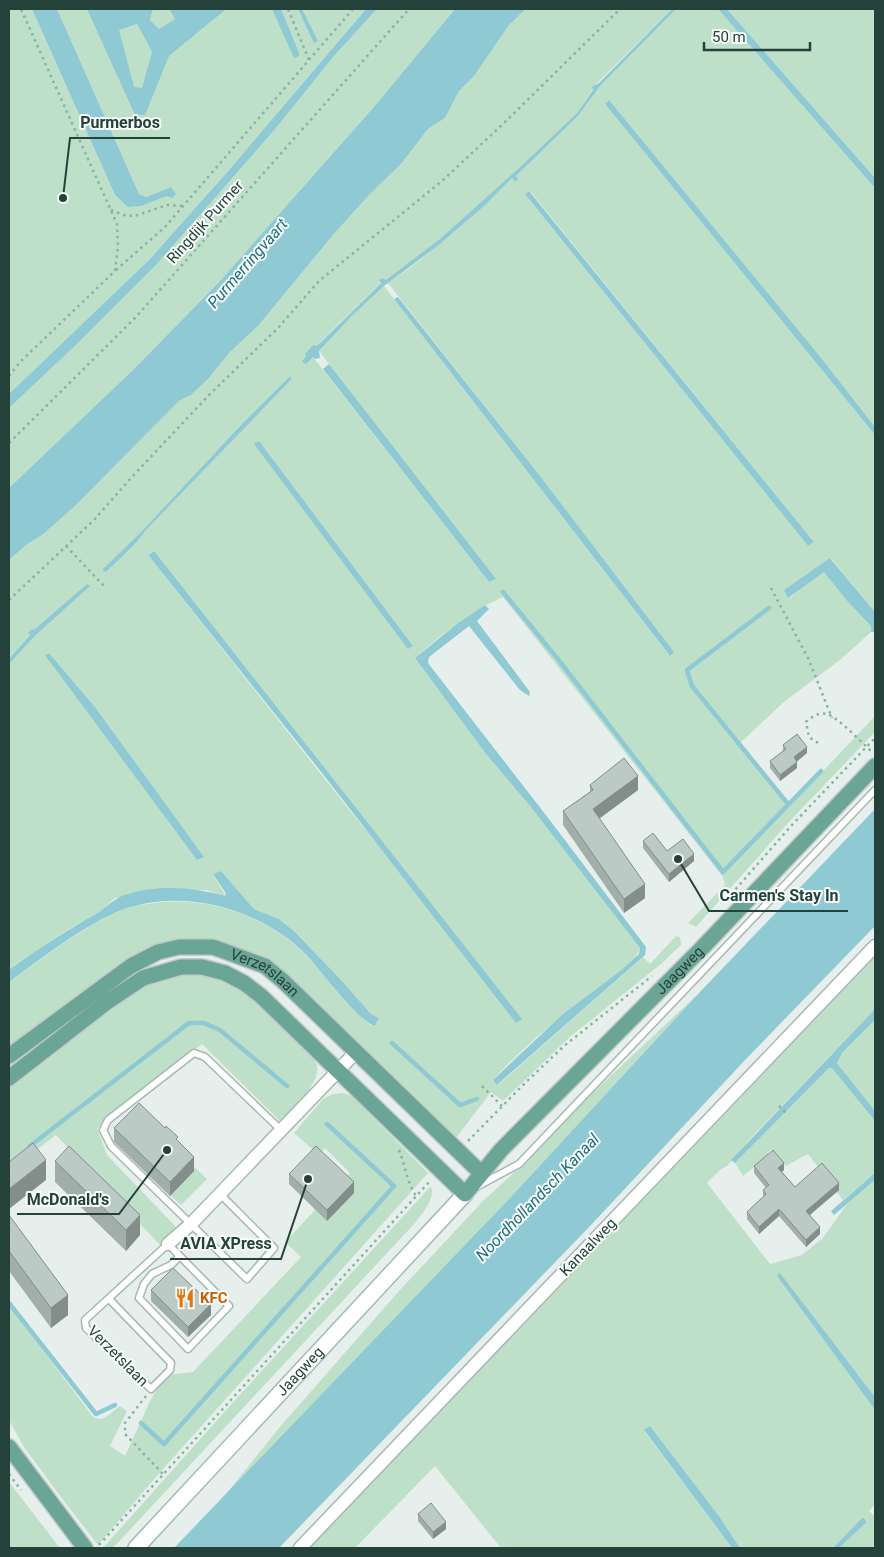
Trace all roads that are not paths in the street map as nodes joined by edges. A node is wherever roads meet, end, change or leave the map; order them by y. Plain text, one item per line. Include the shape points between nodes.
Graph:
1 (875, 766) edge
2 (875, 790) edge
3 (875, 946) edge
4 (356, 1052) junction
5 (9, 1056) edge
6 (339, 1072) junction
7 (9, 1078) edge
8 (282, 1131) junction
9 (481, 1173) junction
10 (497, 1175) junction
11 (220, 1194) junction
12 (465, 1194) junction
13 (191, 1224) junction
14 (168, 1244) junction
15 (179, 1257) junction
16 (109, 1299) junction
17 (9, 1447) edge
18 (85, 1548) edge
19 (136, 1548) edge
20 (300, 1548) edge

1 - 9 main road, Jaagweg
2 - 10 lane, Jaagweg via 519,1164
3 - 20 street, Kanaalweg
4 - 5 main road, Verzetslaan via 265,966 213,947 188,947 158,952 131,966
4 - 6 street
4 - 9 main road, Verzetslaan
6 - 7 main road, Verzetslaan via 244,983 202,967 181,967 143,978
6 - 8 street, Verzetslaan
6 - 12 main road, Verzetslaan
8 - 11 street, Verzetslaan
8 - 13 lane via 205,1057 194,1053 108,1120 103,1130 111,1146
9 - 10 lane
9 - 12 main road, Jaagweg
10 - 12 lane, Jaagweg
11 - 13 street, Verzetslaan
11 - 13 lane via 274,1248 248,1279
12 - 19 main road, Jaagweg
13 - 14 street, Verzetslaan
14 - 15 lane
14 - 16 lane, Verzetslaan
15 - 15 lane via 171,1265 152,1274 139,1298 188,1349 229,1306
16 - 16 lane, Verzetslaan via 87,1317 86,1328 151,1389 170,1370 171,1363
17 - 18 main road

